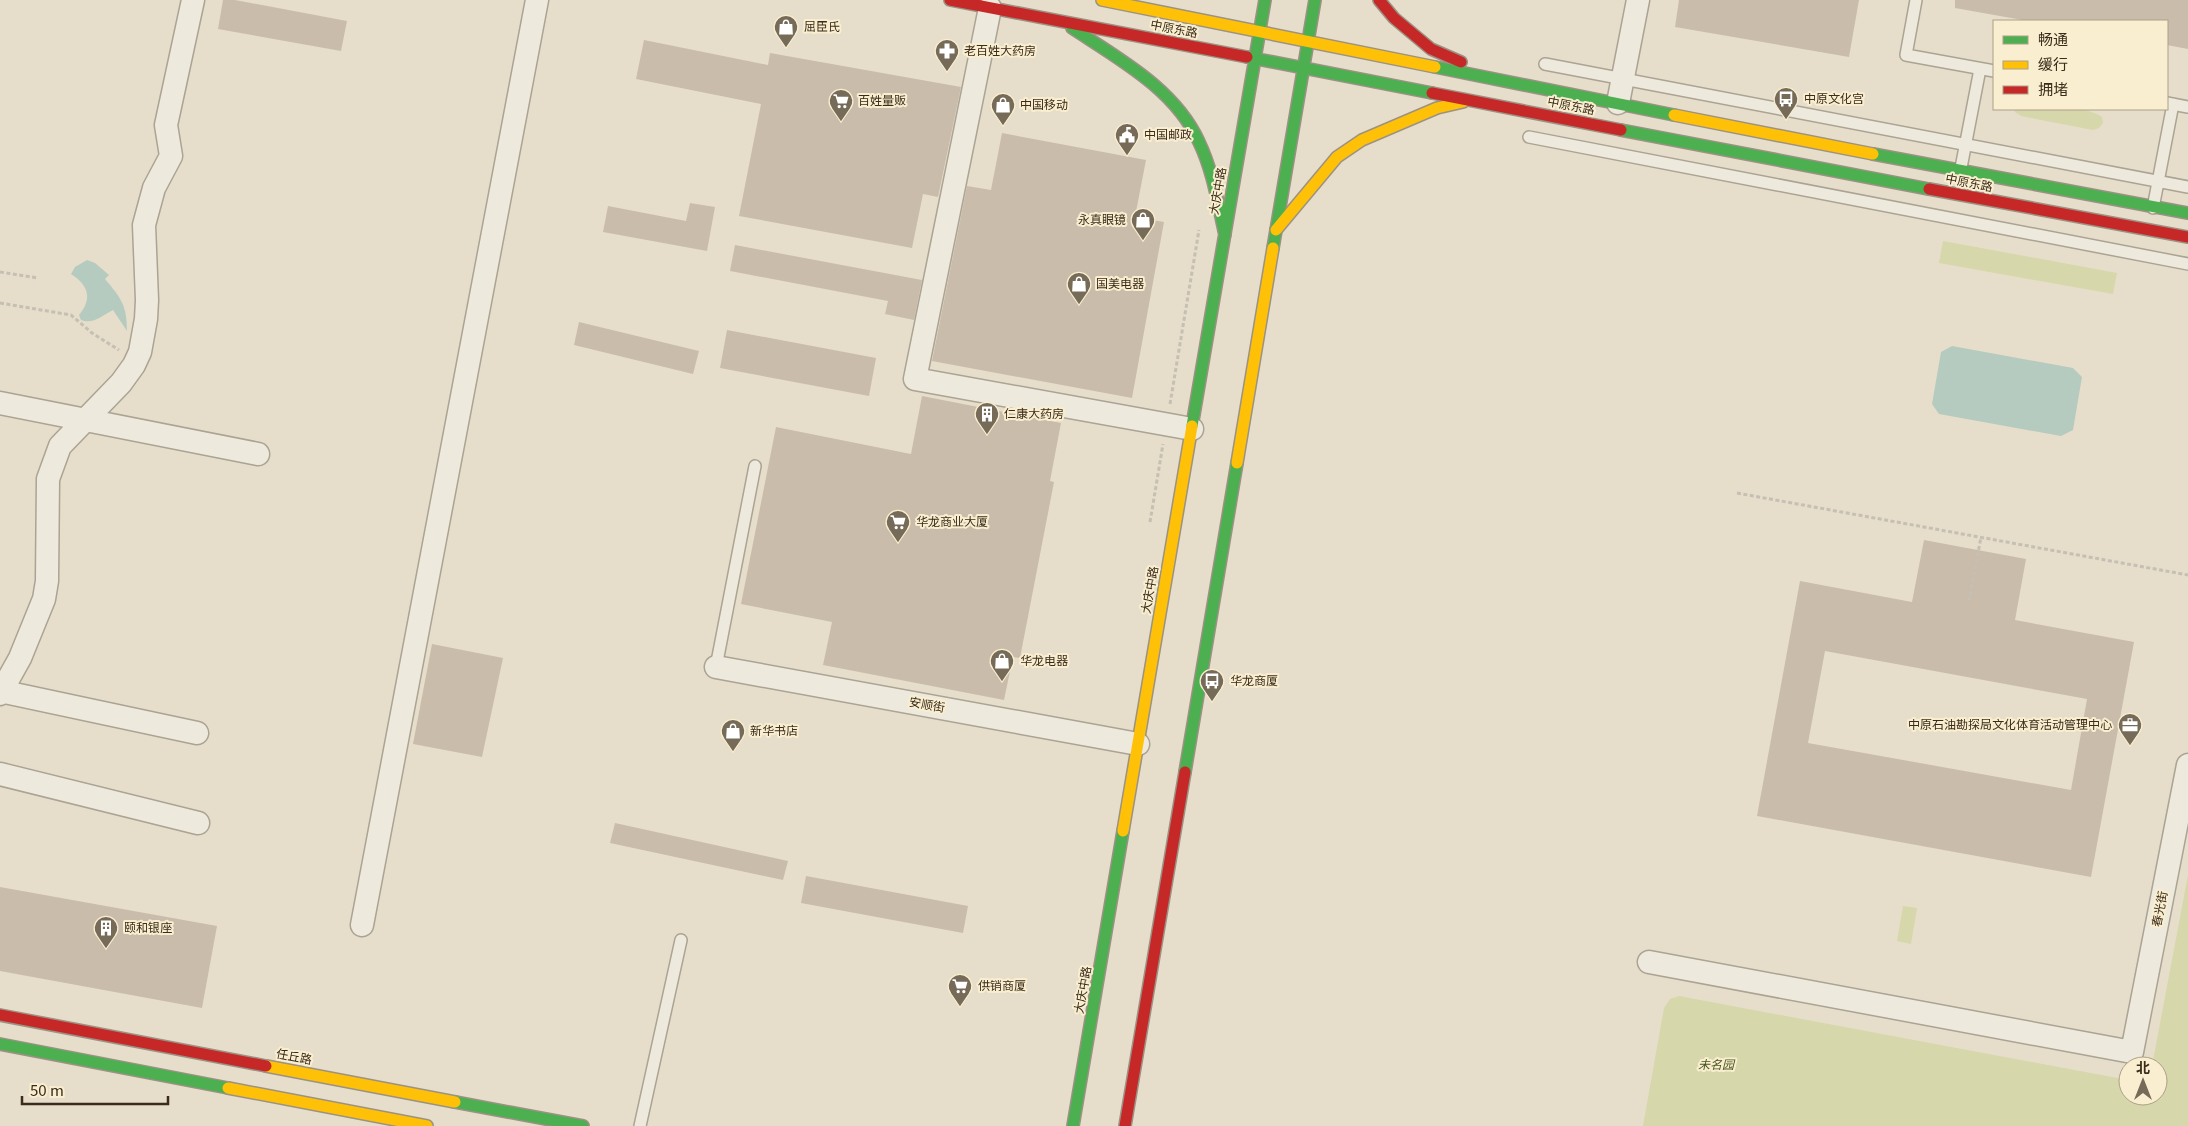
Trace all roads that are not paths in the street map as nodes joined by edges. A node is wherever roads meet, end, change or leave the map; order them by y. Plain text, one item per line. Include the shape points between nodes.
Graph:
1 (193, 0) edge
2 (537, 0) edge
3 (950, 0) edge
4 (1102, 0) edge
5 (1265, 0) edge
6 (1315, 0) edge
7 (1379, 0) edge
8 (1638, 0) edge
9 (1916, 0) edge
10 (990, 8) junction
11 (1062, 22) junction
12 (1260, 32) junction
13 (1308, 41) junction
14 (1255, 59) junction
15 (1545, 64) dead end
16 (1304, 69) junction
17 (1980, 69) junction
18 (1993, 71) edge
19 (1623, 79) junction
20 (1503, 80) junction
21 (1470, 101) junction
22 (1618, 103) junction
23 (2170, 104) edge
24 (2188, 107) edge
25 (1528, 137) dead end
26 (1966, 145) junction
27 (1961, 171) junction
28 (2158, 182) junction
29 (2188, 187) edge
30 (1957, 195) junction
31 (2154, 207) junction
32 (2188, 213) edge
33 (1276, 230) junction
34 (2149, 230) junction
35 (1225, 236) junction
36 (2188, 237) edge
37 (2188, 264) edge
38 (0, 403) edge
39 (83, 420) junction
40 (1192, 429) junction
41 (258, 454) dead end
42 (755, 466) dead end
43 (716, 667) joint
44 (0, 692) edge
45 (197, 733) dead end
46 (1138, 744) junction
47 (2188, 768) edge
48 (0, 774) edge
49 (198, 823) dead end
50 (362, 925) dead end
51 (681, 940) dead end
52 (1649, 962) dead end
53 (0, 1015) edge
54 (0, 1044) edge
55 (358, 1120) edge
56 (427, 1126) edge
57 (582, 1126) edge
58 (640, 1126) edge
59 (1074, 1126) edge
60 (1125, 1126) edge

1 - 39 street via 166,125 171,156 154,188 144,225 146,319 140,352 121,384
2 - 50 street
3 - 10 main road, 中原东路
4 - 12 main road, 中原东路
5 - 12 main road, 大庆中路
6 - 13 main road
7 - 20 main road via 1394,18 1430,49
8 - 19 street
9 - 17 lane via 1906,55
10 - 11 main road, 中原东路
10 - 40 street via 915,379
11 - 14 main road, 中原东路
11 - 35 main road via 1166,94 1193,129 1210,170
12 - 13 main road, 中原东路
12 - 14 main road, 大庆中路
13 - 16 main road
13 - 20 main road, 中原东路
14 - 16 main road, 中原东路
14 - 35 main road, 大庆中路
15 - 19 lane
16 - 21 main road, 中原东路
16 - 33 main road
17 - 18 lane
17 - 26 lane
19 - 22 street
19 - 26 lane
20 - 22 main road, 中原东路
21 - 30 main road, 中原东路
21 - 33 main road via 1437,108 1362,140 1337,157
22 - 27 main road, 中原东路
23 - 24 lane
23 - 28 lane
25 - 37 lane
26 - 27 lane
26 - 28 lane
27 - 30 lane
27 - 31 main road, 中原东路
28 - 29 lane
28 - 31 lane
30 - 34 main road, 中原东路
31 - 32 main road, 中原东路
31 - 34 lane
33 - 60 main road
34 - 36 main road, 中原东路
35 - 40 main road, 大庆中路
38 - 39 street
39 - 41 street
39 - 44 street via 60,446 51,466 44,599 20,658
40 - 46 main road, 大庆中路
42 - 43 lane
43 - 46 street, 安顺街
44 - 45 street
46 - 59 main road, 大庆中路
47 - 52 street, 春光街 via 2132,1052
48 - 49 street
51 - 58 lane
53 - 57 main road, 任丘路
54 - 55 main road
55 - 56 main road

